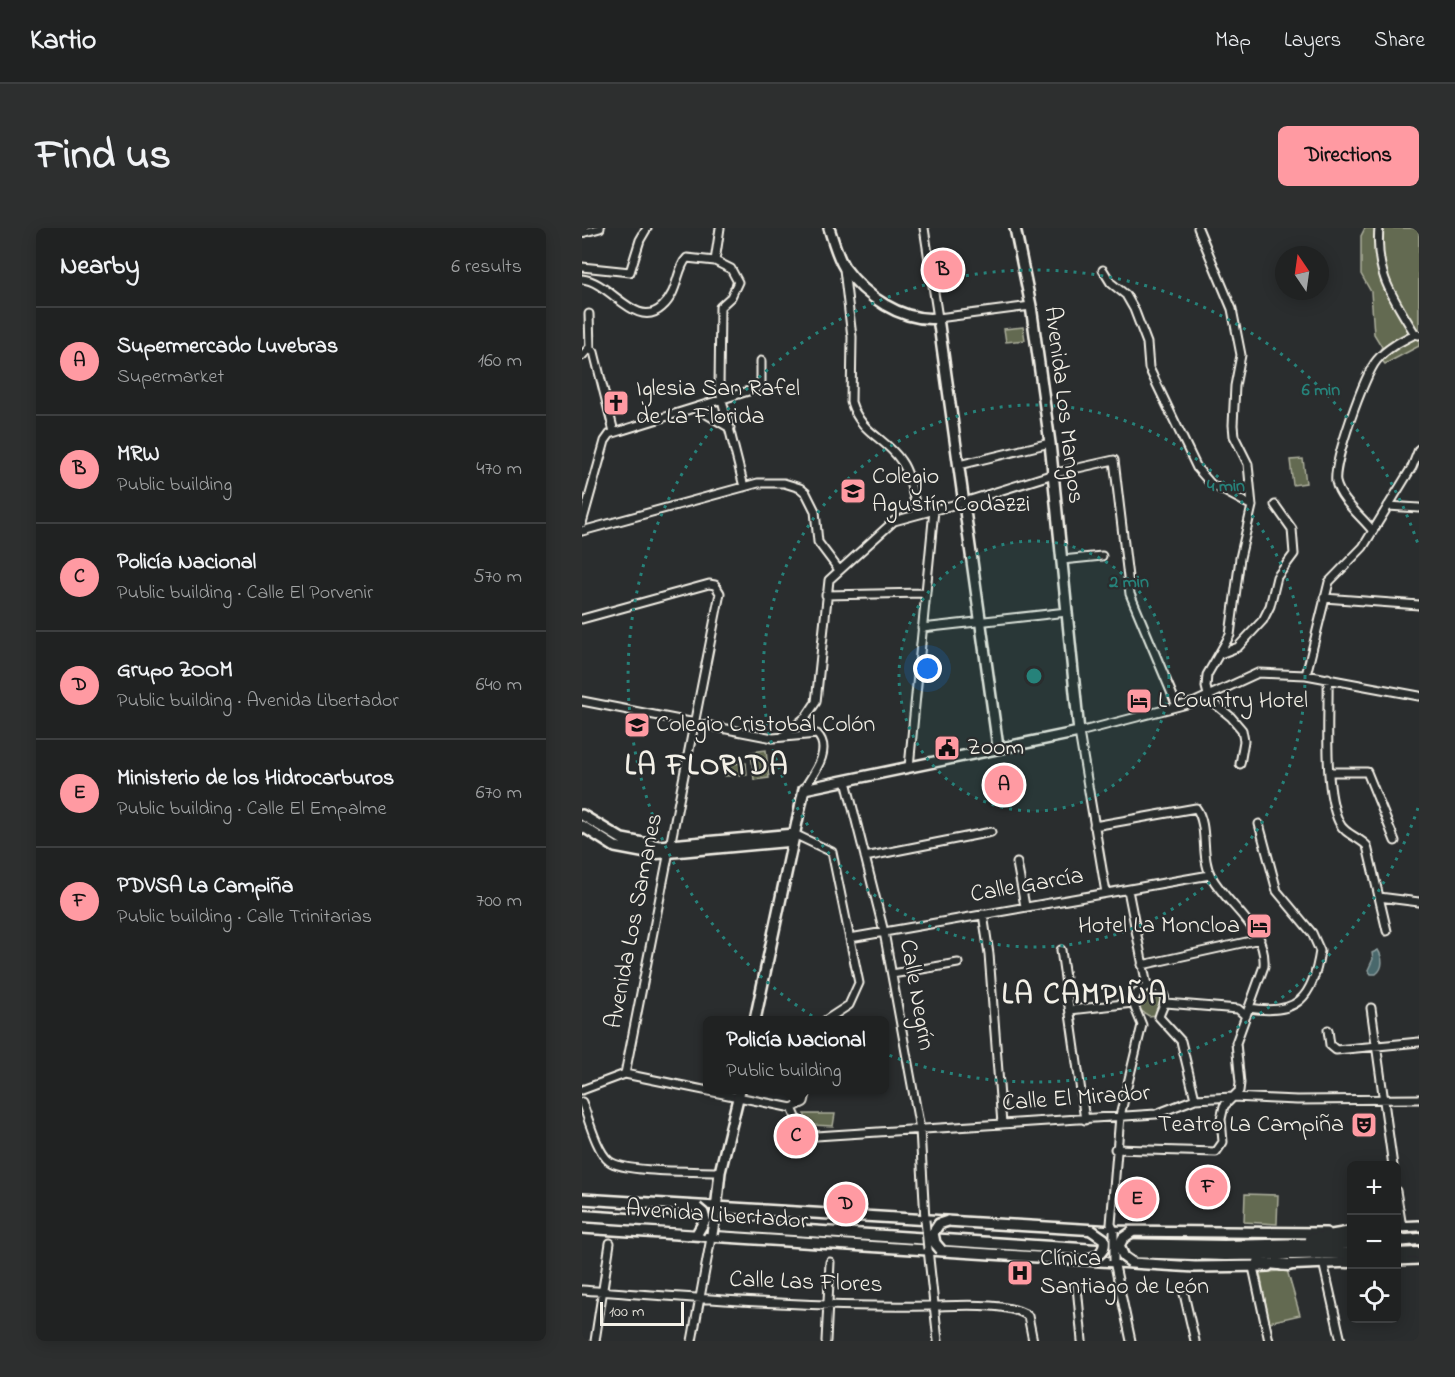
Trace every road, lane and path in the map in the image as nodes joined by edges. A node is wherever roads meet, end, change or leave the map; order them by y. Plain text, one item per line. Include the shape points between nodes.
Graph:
1 (600, 228) edge
2 (647, 228) edge
3 (720, 228) edge
4 (829, 228) edge
5 (924, 228) edge
6 (1015, 228) edge
7 (1198, 228) edge
8 (1379, 228) edge
9 (582, 232) edge
10 (715, 261) junction
11 (844, 266) junction
12 (582, 267) edge
13 (1103, 270) dead end
14 (582, 279) edge
15 (1031, 306) junction
16 (589, 314) dead end
17 (938, 318) junction
18 (1417, 334) edge
19 (590, 349) junction
20 (582, 356) edge
21 (761, 361) dead end
22 (721, 399) junction
23 (696, 408) junction
24 (730, 428) junction
25 (614, 432) junction
26 (1050, 443) junction
27 (1419, 449) edge
28 (958, 465) junction
29 (1054, 474) junction
30 (744, 487) junction
31 (964, 502) junction
32 (1275, 505) dead end
33 (1252, 506) junction
34 (1388, 506) junction
35 (1419, 508) edge
36 (934, 510) junction
37 (918, 514) junction
38 (582, 524) edge
39 (1372, 530) junction
40 (582, 531) edge
41 (1102, 556) dead end
42 (1062, 560) junction
43 (839, 570) junction
44 (924, 593) junction
45 (826, 595) junction
46 (1324, 598) junction
47 (1419, 605) edge
48 (1067, 612) junction
49 (582, 619) edge
50 (979, 622) junction
51 (922, 627) junction
52 (1220, 654) junction
53 (1306, 675) junction
54 (1328, 678) junction
55 (1419, 696) edge
56 (1208, 697) junction
57 (582, 700) edge
58 (1178, 706) junction
59 (694, 723) junction
60 (1079, 732) junction
61 (782, 737) junction
62 (998, 747) junction
63 (1240, 765) dead end
64 (909, 766) junction
65 (1330, 771) junction
66 (846, 781) junction
67 (804, 789) junction
68 (582, 815) edge
69 (1259, 824) dead end
70 (582, 826) edge
71 (1094, 826) junction
72 (991, 832) dead end
73 (794, 838) junction
74 (1395, 841) dead end
75 (669, 849) junction
76 (865, 857) junction
77 (1017, 863) dead end
78 (1210, 874) junction
79 (1128, 890) junction
80 (1106, 893) junction
81 (1379, 897) junction
82 (1419, 902) edge
83 (1025, 906) junction
84 (983, 914) junction
85 (1387, 931) dead end
86 (884, 932) junction
87 (850, 938) junction
88 (1260, 939) junction
89 (1061, 950) dead end
90 (958, 963) dead end
91 (1142, 965) junction
92 (892, 974) junction
93 (1147, 986) junction
94 (1133, 1003) junction
95 (1166, 1003) junction
96 (1249, 1008) junction
97 (1371, 1008) dead end
98 (1070, 1010) junction
99 (756, 1016) edge
100 (834, 1016) edge
101 (1246, 1016) junction
102 (1328, 1030) dead end
103 (1419, 1042) edge
104 (1376, 1047) junction
105 (625, 1074) junction
106 (703, 1087) edge
107 (582, 1090) edge
108 (739, 1094) edge
109 (743, 1094) edge
110 (806, 1094) edge
111 (1233, 1097) junction
112 (1195, 1099) junction
113 (1419, 1099) edge
114 (1383, 1100) junction
115 (582, 1102) edge
116 (792, 1108) junction
117 (1120, 1116) junction
118 (1085, 1120) junction
119 (1002, 1124) junction
120 (920, 1129) junction
121 (1115, 1149) junction
122 (1392, 1161) edge
123 (720, 1172) junction
124 (582, 1198) edge
125 (693, 1206) junction
126 (716, 1208) junction
127 (582, 1210) edge
128 (582, 1216) edge
129 (925, 1220) junction
130 (948, 1221) junction
131 (1419, 1226) edge
132 (582, 1228) edge
133 (1401, 1229) edge
134 (1091, 1230) junction
135 (1401, 1230) edge
136 (1347, 1231) edge
137 (1114, 1232) junction
138 (1132, 1232) junction
139 (1347, 1232) edge
140 (1419, 1233) edge
141 (694, 1234) junction
142 (711, 1236) junction
143 (1419, 1239) edge
144 (1401, 1241) edge
145 (610, 1243) dead end
146 (1347, 1244) edge
147 (1137, 1245) junction
148 (1419, 1248) edge
149 (928, 1249) junction
150 (940, 1250) junction
151 (1401, 1250) edge
152 (1419, 1253) edge
153 (1401, 1254) edge
154 (1129, 1257) junction
155 (1419, 1258) edge
156 (1088, 1259) junction
157 (1347, 1260) edge
158 (1347, 1260) edge
159 (1401, 1260) edge
160 (1114, 1261) junction
161 (830, 1262) dead end
162 (1323, 1262) junction
163 (1288, 1265) junction
164 (1253, 1268) junction
165 (1077, 1286) dead end
166 (582, 1290) edge
167 (603, 1291) junction
168 (1184, 1294) dead end
169 (699, 1299) junction
170 (828, 1305) junction
171 (932, 1306) junction
172 (595, 1341) edge
173 (692, 1341) edge
174 (826, 1341) edge
175 (938, 1341) edge
176 (1034, 1341) edge
177 (1082, 1341) edge
178 (1131, 1341) edge
179 (1195, 1341) edge
180 (1269, 1341) edge
181 (1341, 1341) edge

1 - 9 street
2 - 12 street via 630,272
3 - 10 street
4 - 11 street
5 - 17 street
6 - 15 street, Avenida Los Mangos
7 - 33 street via 1236,324 1242,361 1235,386 1233,425 1234,436 1248,464
8 - 18 street via 1379,266 1388,289
10 - 14 street via 687,258 669,298 657,311 647,314 634,310 597,283
10 - 22 street via 731,269 738,282 731,297 720,307 717,370
11 - 17 street via 896,312 915,318
11 - 37 street via 852,337 851,402 867,431 901,460
13 - 33 street via 1134,309 1147,343 1149,368 1197,468 1211,484
15 - 17 street
15 - 26 street, Avenida Los Mangos
16 - 19 street
17 - 28 street
18 - 39 street via 1376,360 1336,462 1336,484
19 - 20 street
19 - 25 street via 594,351
21 - 22 street via 758,387
22 - 23 street
22 - 24 street
23 - 24 street
23 - 25 street
24 - 30 street
25 - 38 street via 606,437
26 - 28 street
26 - 29 street, Avenida Los Mangos
27 - 34 street
28 - 31 street
29 - 31 street
29 - 42 street, Avenida Los Mangos
29 - 58 street via 1113,460 1130,594
30 - 40 street
30 - 43 street via 784,483 806,493 815,511 818,542
31 - 36 street
31 - 50 street
32 - 52 street via 1292,528 1294,554 1277,577 1263,620 1238,647
33 - 52 street via 1240,558 1230,634
34 - 35 street
34 - 39 street
36 - 37 street
36 - 44 street
37 - 43 street via 889,524
39 - 46 street via 1363,548 1334,574
41 - 42 street
42 - 48 street, Avenida Los Mangos
43 - 45 street via 829,580
44 - 45 street
44 - 51 street
45 - 61 street via 816,702 806,717
46 - 47 street
46 - 53 street
48 - 50 street
48 - 60 street, Avenida Los Mangos
49 - 59 street, Avenida Los Samanes via 709,584 719,588
50 - 51 street
50 - 62 street
51 - 64 street
52 - 56 street via 1207,675
53 - 54 street
53 - 56 street via 1252,674
54 - 55 street
54 - 65 street
56 - 58 street
56 - 63 street via 1242,730 1245,741
57 - 59 street
58 - 60 street
59 - 61 street
59 - 75 street, Avenida Los Samanes
60 - 62 street
60 - 71 street
61 - 67 street via 811,733 817,734 822,742 821,759
62 - 64 street
64 - 66 street
65 - 74 street via 1367,771
65 - 81 street via 1331,798 1339,823 1367,846
66 - 67 street
66 - 76 street, Calle Negrín
67 - 73 street
68 - 75 street via 622,839
69 - 96 street via 1277,891 1312,933 1320,951 1309,985 1296,1005 1282,1010
70 - 75 street via 626,851
71 - 78 street via 1196,808
71 - 80 street
72 - 76 street
73 - 75 street
73 - 87 street via 832,852
73 - 99 street
75 - 105 street, Avenida Los Samanes
76 - 86 street, Calle Negrín
77 - 83 street
78 - 79 street, Calle García
78 - 88 street
79 - 80 street, Calle García
79 - 91 street
80 - 83 street, Calle García
81 - 82 street
81 - 85 street
83 - 84 street, Calle García
84 - 86 street, Calle García
84 - 119 street
86 - 87 street, Calle García
86 - 92 street, Calle Negrín
87 - 100 street via 859,983 845,1010
88 - 91 street
88 - 96 street via 1264,966
89 - 98 street
90 - 92 street
91 - 93 street
92 - 120 street, Calle Negrín
93 - 94 street via 1137,993
93 - 95 street via 1158,988
94 - 98 street
94 - 117 street via 1142,1025
95 - 101 street via 1238,1009
95 - 112 street via 1159,1017 1181,1041
96 - 101 street
97 - 104 street
98 - 118 street
101 - 111 street via 1236,1043 1240,1083
102 - 104 street via 1330,1045 1336,1050
103 - 104 street
104 - 114 street
105 - 106 street
105 - 107 street
108 - 123 street
109 - 116 street
110 - 116 street via 804,1102
111 - 112 street, Calle El Mirador
111 - 114 street, Calle El Mirador
111 - 121 street via 1224,1106 1223,1142 1216,1152
112 - 117 street, Calle El Mirador via 1156,1114
113 - 114 street, Calle El Mirador
114 - 122 street
115 - 123 street via 603,1154 613,1164 626,1168
116 - 120 street, Calle El Mirador via 799,1126 812,1136
117 - 118 street, Calle El Mirador
117 - 121 street
118 - 119 street, Calle El Mirador
119 - 120 street, Calle El Mirador
120 - 129 street, Calle Negrín
121 - 137 street via 1111,1224
123 - 126 street
124 - 125 street, Avenida Libertador
125 - 126 street, Avenida Libertador
125 - 141 street, bridge via 703,1213 705,1220
126 - 129 street, Avenida Libertador
126 - 142 street, bridge
127 - 147 main road, Avenida Libertador
128 - 154 main road, Avenida Libertador
129 - 130 street, Avenida Libertador
129 - 149 street, Calle Negrín, bridge
130 - 134 street, Avenida Libertador
130 - 150 street, bridge via 939,1224 933,1233
131 - 133 street
132 - 141 street, Avenida Libertador
134 - 137 street, Avenida Libertador
134 - 156 street, bridge via 1102,1236 1105,1246 1099,1256
135 - 140 main road
136 - 138 street, Avenida Libertador
137 - 138 street, Avenida Libertador
137 - 160 street, bridge
138 - 154 street, bridge via 1119,1246 1121,1253
139 - 147 main road via 1311,1239 1164,1240
141 - 142 street, Avenida Libertador
142 - 149 street, Avenida Libertador
142 - 169 street
143 - 144 main road
145 - 167 street
146 - 147 main road, Avenida Libertador
148 - 151 main road
149 - 150 street, Avenida Libertador
149 - 171 street
150 - 156 street, Avenida Libertador
152 - 153 main road
154 - 157 main road, Avenida Libertador via 1225,1255
154 - 160 street, Avenida Libertador
154 - 163 main road via 1272,1261
154 - 164 street, Avenida Libertador via 1195,1267
155 - 159 street
156 - 160 street, Avenida Libertador
158 - 162 street, Avenida Libertador
160 - 178 street
161 - 170 street
162 - 163 street, Avenida Libertador
162 - 181 street
163 - 164 street, Avenida Libertador
164 - 180 street
165 - 177 street
166 - 167 street, Calle Las Flores
167 - 169 street, Calle Las Flores
167 - 172 street
168 - 179 street
169 - 170 street, Calle Las Flores
169 - 173 street
170 - 171 street, Calle Las Flores
170 - 174 street
171 - 175 street
171 - 176 street, Calle Las Flores via 1011,1309 1028,1316

